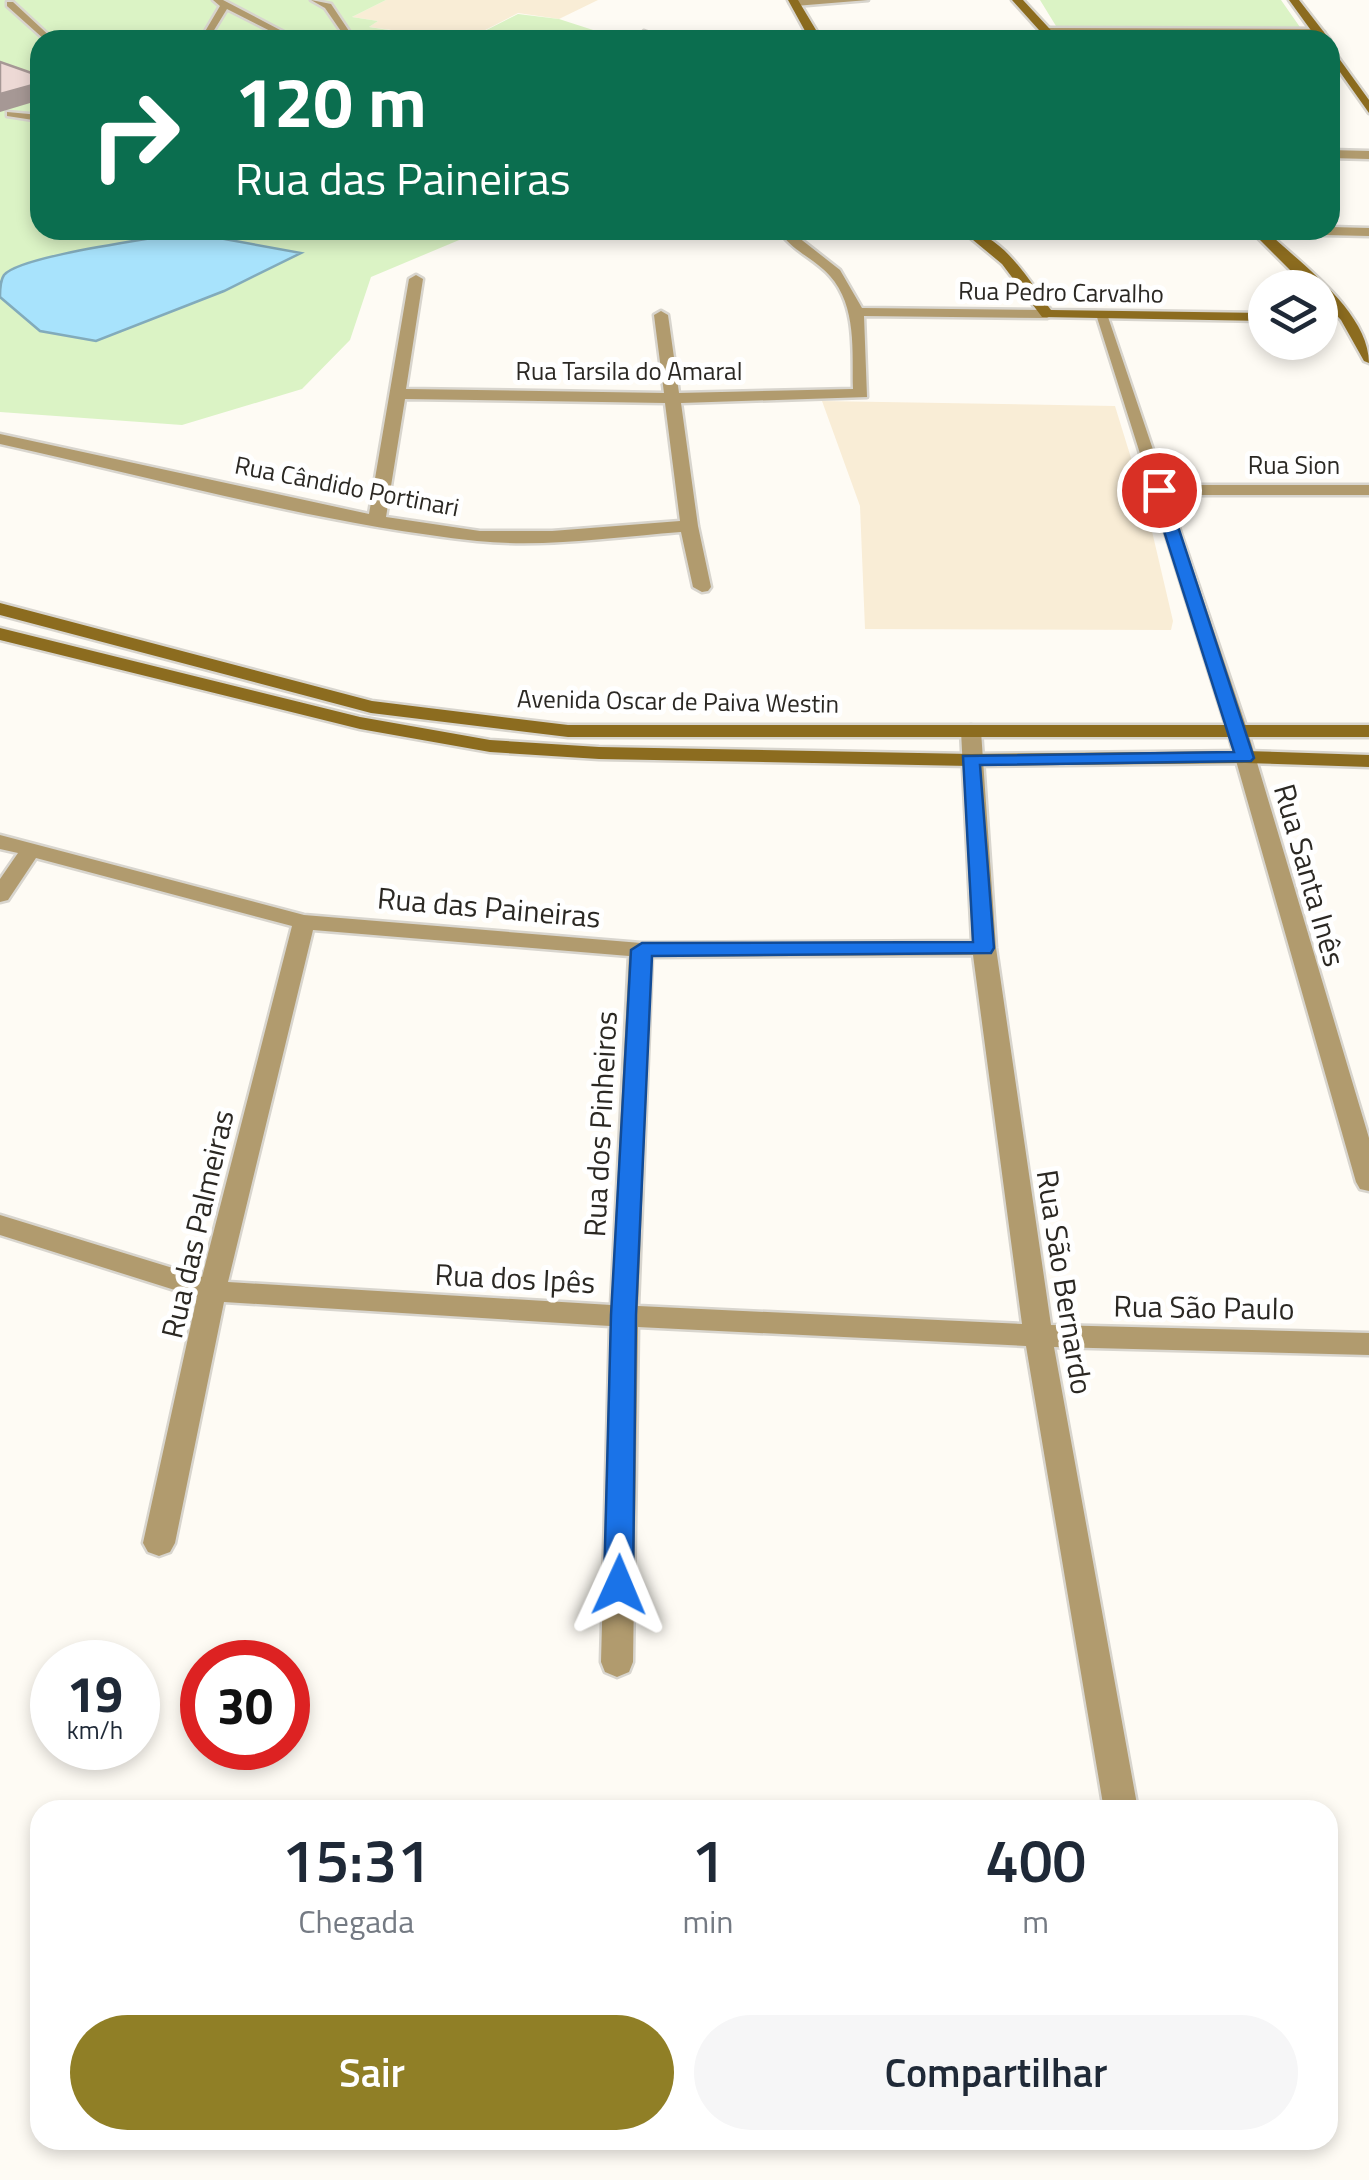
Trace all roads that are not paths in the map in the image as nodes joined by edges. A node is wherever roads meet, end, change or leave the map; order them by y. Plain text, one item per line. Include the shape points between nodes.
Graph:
1 (315, 0) edge
2 (862, 0) edge
3 (1018, 0) edge
4 (1294, 0) edge
5 (794, 1) edge
6 (221, 3) edge
7 (10, 4) dead end
8 (39, 30) edge
9 (209, 30) edge
10 (274, 30) edge
11 (344, 30) edge
12 (810, 30) edge
13 (1043, 30) edge
14 (1317, 30) edge
15 (1340, 64) edge
16 (1369, 109) edge
17 (10, 114) edge
18 (30, 117) edge
19 (1340, 154) edge
20 (1369, 155) edge
21 (1340, 231) edge
22 (1369, 232) edge
23 (792, 240) edge
24 (981, 240) edge
25 (1268, 240) edge
26 (1299, 270) edge
27 (416, 279) dead end
28 (1338, 309) edge
29 (857, 312) junction
30 (1047, 314) junction
31 (1100, 314) junction
32 (661, 315) dead end
33 (1248, 317) edge
34 (1338, 318) edge
35 (1347, 318) junction
36 (1369, 358) edge
37 (398, 394) junction
38 (672, 398) junction
39 (0, 439) edge
40 (1159, 490) junction
41 (1369, 490) edge
42 (377, 521) junction
43 (689, 526) junction
44 (702, 587) dead end
45 (0, 610) edge
46 (0, 634) edge
47 (366, 715) junction
48 (1237, 729) junction
49 (971, 731) junction
50 (1369, 731) edge
51 (1245, 758) junction
52 (970, 760) junction
53 (1369, 761) edge
54 (0, 842) edge
55 (31, 850) junction
56 (0, 895) edge
57 (304, 922) junction
58 (984, 948) junction
59 (642, 950) junction
60 (1369, 1182) edge
61 (0, 1226) edge
62 (212, 1292) junction
63 (624, 1315) junction
64 (1038, 1336) junction
65 (1369, 1344) edge
66 (159, 1542) dead end
67 (618, 1662) dead end
68 (1119, 1800) edge

1 - 11 lane via 328,6
2 - 5 street
3 - 13 street
4 - 14 street
5 - 12 street
6 - 9 lane
6 - 10 lane
7 - 8 lane
15 - 16 street
17 - 18 lane
19 - 20 street
21 - 22 street
23 - 29 street via 840,278
24 - 30 street via 1007,261
25 - 26 street
27 - 37 street
28 - 35 street
29 - 30 street, Rua Pedro Carvalho
29 - 38 street, Rua Tarsila do Amaral via 860,394
30 - 31 street, Rua Pedro Carvalho
31 - 33 street, Rua Pedro Carvalho
31 - 40 street, Rua Santa Inês
32 - 38 street
34 - 35 street
35 - 36 street
37 - 38 street, Rua Tarsila do Amaral
37 - 42 street
38 - 43 street
39 - 42 street, Rua Cândido Portinari
40 - 41 street, Rua Sion
40 - 48 street, Rua Santa Inês
42 - 43 street, Rua Cândido Portinari via 480,536
43 - 44 street
45 - 47 street, Avenida Oscar de Paiva Westin
46 - 47 street, Avenida Oscar de Paiva Westin
47 - 49 street, Avenida Oscar de Paiva Westin via 568,732
47 - 52 street, Avenida Oscar de Paiva Westin via 490,746
48 - 49 street, Avenida Oscar de Paiva Westin
48 - 50 street, Avenida Oscar de Paiva Westin
48 - 51 street, Rua Santa Inês
49 - 52 street, Rua São Bernardo
51 - 52 street, Avenida Oscar de Paiva Westin
51 - 53 street, Avenida Oscar de Paiva Westin
51 - 60 street, Rua Santa Inês
52 - 58 street, Rua São Bernardo
54 - 55 street, Rua das Paineiras
55 - 56 street
55 - 57 street, Rua das Paineiras
57 - 59 street, Rua das Paineiras
57 - 62 street, Rua das Palmeiras
58 - 59 street, Rua das Paineiras
58 - 64 street, Rua São Bernardo
59 - 63 street, Rua dos Pinheiros
61 - 62 street, Rua dos Ipês
62 - 63 street, Rua dos Ipês
62 - 66 street, Rua das Palmeiras
63 - 64 street, Rua dos Ipês
63 - 67 street, Rua dos Pinheiros
64 - 65 street, Rua São Paulo
64 - 68 street, Rua São Bernardo

